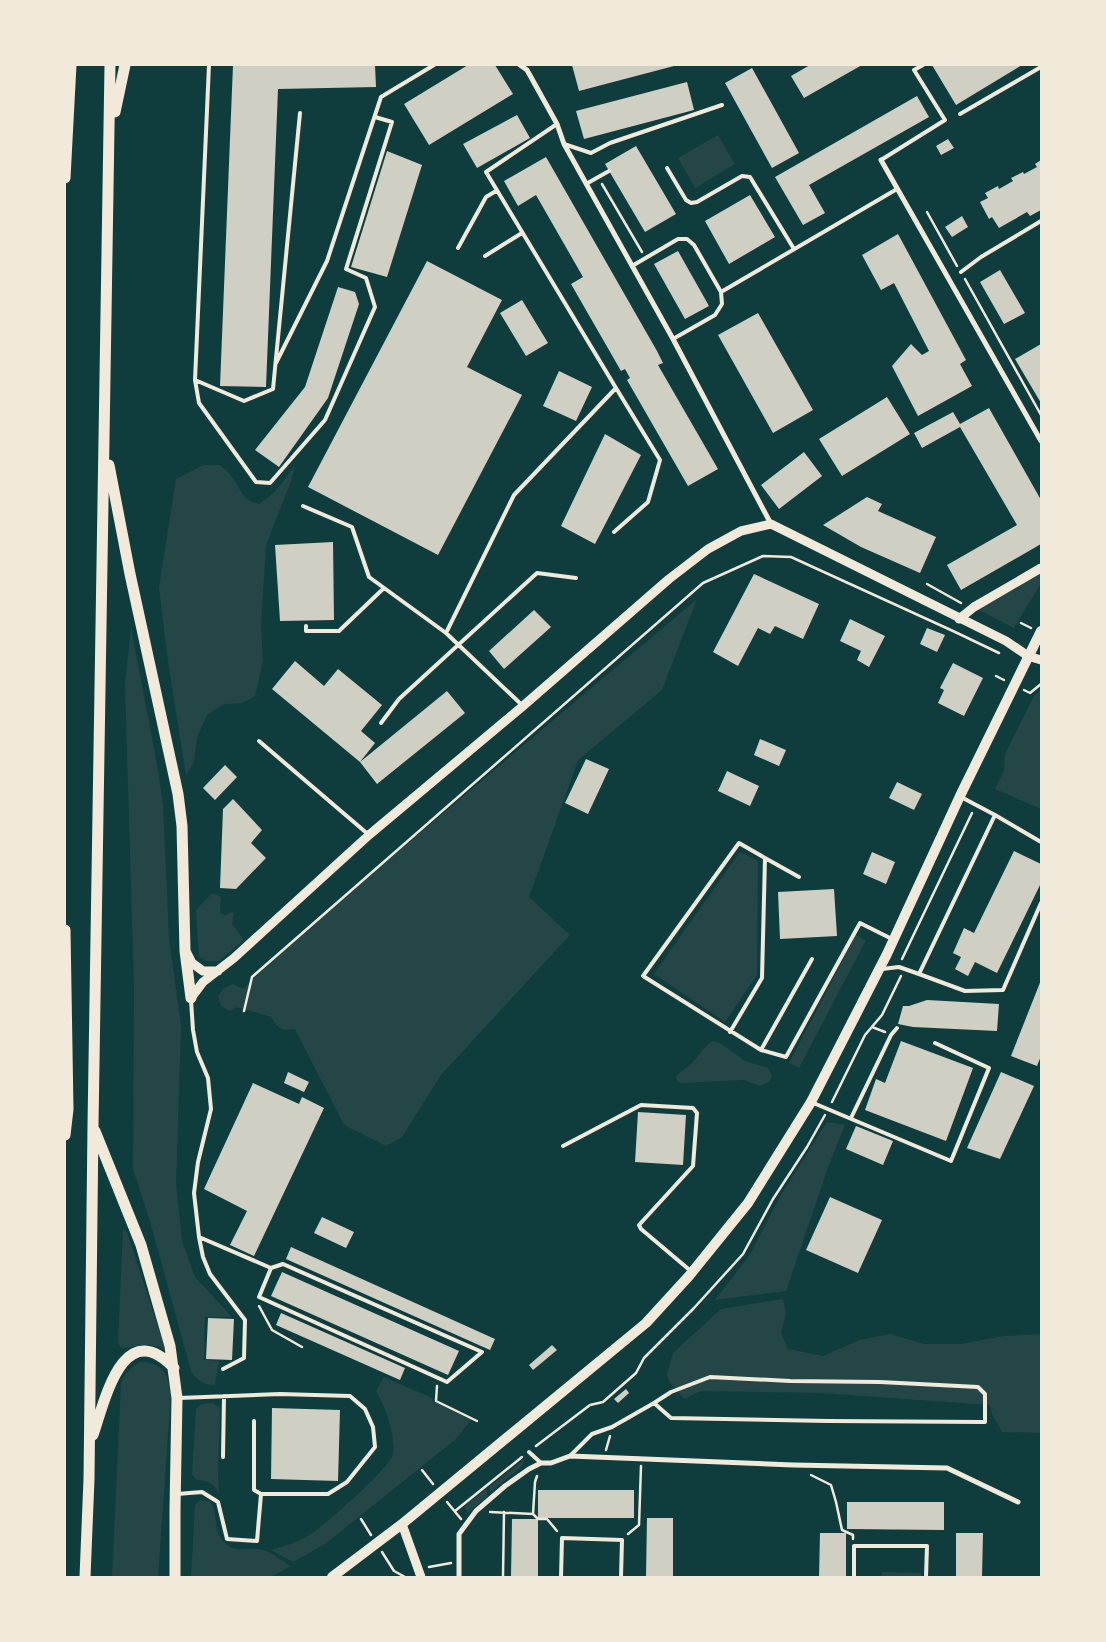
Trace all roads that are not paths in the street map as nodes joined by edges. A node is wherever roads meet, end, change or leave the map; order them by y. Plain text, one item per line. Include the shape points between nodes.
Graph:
1 (71, 65) edge
2 (110, 65) edge
3 (125, 65) edge
4 (209, 65) edge
5 (434, 65) edge
6 (520, 65) edge
7 (911, 65) edge
8 (923, 65) edge
9 (1041, 67) edge
10 (914, 70) junction
11 (722, 104) dead end
12 (300, 113) dead end
13 (960, 114) dead end
14 (375, 117) junction
15 (557, 124) junction
16 (110, 133) junction
17 (564, 144) junction
18 (881, 160) joint
19 (667, 168) dead end
20 (609, 171) dead end
21 (65, 178) edge
22 (586, 184) junction
23 (897, 189) junction
24 (496, 191) junction
25 (1041, 221) edge
26 (522, 233) junction
27 (458, 248) dead end
28 (794, 249) junction
29 (484, 256) dead end
30 (632, 266) junction
31 (961, 272) road end
32 (721, 292) junction
33 (673, 339) junction
34 (275, 365) junction
35 (195, 380) junction
36 (616, 388) junction
37 (1041, 441) edge
38 (104, 443) junction
39 (303, 506) dead end
40 (771, 524) junction
41 (614, 532) dead end
42 (1041, 568) edge
43 (576, 578) dead end
44 (384, 588) junction
45 (959, 619) junction
46 (306, 626) dead end
47 (1041, 631) edge
48 (446, 633) junction
49 (459, 646) junction
50 (1028, 656) junction
51 (1041, 660) edge
52 (524, 706) junction
53 (381, 723) dead end
54 (260, 741) dead end
55 (960, 796) junction
56 (995, 815) junction
57 (369, 835) junction
58 (1041, 842) edge
59 (765, 858) junction
60 (799, 877) dead end
61 (1041, 903) edge
62 (65, 930) edge
63 (894, 940) junction
64 (185, 951) junction
65 (812, 959) dead end
66 (879, 969) junction
67 (218, 971) junction
68 (919, 974) junction
69 (191, 998) junction
70 (897, 1028) dead end
71 (730, 1032) junction
72 (935, 1043) dead end
73 (761, 1050) junction
74 (811, 1102) junction
75 (66, 1110) edge
76 (851, 1118) junction
77 (93, 1125) junction
78 (65, 1135) edge
79 (563, 1146) dead end
80 (199, 1237) junction
81 (272, 1268) junction
82 (692, 1272) junction
83 (174, 1368) junction
84 (223, 1369) dead end
85 (224, 1396) junction
86 (177, 1398) junction
87 (654, 1403) junction
88 (254, 1420) dead end
89 (90, 1444) junction
90 (529, 1452) dead end
91 (570, 1456) junction
92 (223, 1457) dead end
93 (541, 1463) junction
94 (175, 1494) junction
95 (261, 1494) junction
96 (1018, 1502) dead end
97 (402, 1524) junction
98 (85, 1577) edge
99 (176, 1577) edge
100 (332, 1577) edge
101 (421, 1577) edge
102 (459, 1577) edge
103 (561, 1577) edge
104 (621, 1577) edge
105 (854, 1577) edge
106 (926, 1577) edge

1 - 21 main road
2 - 16 main road
3 - 16 main road
4 - 35 lane
5 - 14 lane via 381,97
6 - 15 street via 527,70
7 - 10 lane
8 - 10 lane
9 - 13 lane
10 - 18 lane via 945,120
11 - 17 lane via 591,152
12 - 34 lane
14 - 34 lane via 327,261
14 - 35 lane via 392,122 346,269 366,278 375,307 325,420 270,483 256,482 199,403
15 - 17 street
15 - 24 lane via 486,172
16 - 38 main road
17 - 22 street
18 - 23 street
19 - 28 lane via 691,203 742,176 750,177
20 - 22 lane
22 - 30 street
23 - 28 lane
23 - 37 street
24 - 26 lane
24 - 27 lane via 486,197
25 - 31 lane
26 - 29 lane
26 - 36 lane
28 - 32 lane
30 - 32 lane via 678,239 687,239 694,245
30 - 33 street
32 - 33 lane via 722,304 715,315
33 - 40 street
34 - 35 lane via 273,389 244,401
36 - 41 lane via 660,460 648,502
36 - 48 lane via 514,495
38 - 64 main road via 178,794 182,826
38 - 77 main road
39 - 44 lane via 352,527 369,577
40 - 45 street
40 - 52 street via 741,531 708,549
42 - 45 street
43 - 49 lane via 537,573
44 - 46 lane via 339,631 306,631
44 - 48 lane
45 - 50 street via 1006,641
47 - 50 main road
48 - 49 lane
49 - 52 lane
49 - 53 lane via 399,699
50 - 51 street
50 - 55 main road
52 - 57 street
54 - 57 lane
55 - 56 lane
55 - 63 main road
56 - 58 lane
56 - 68 lane
57 - 67 street
59 - 60 lane
59 - 71 lane via 762,978
59 - 71 lane via 739,843 643,976
61 - 68 lane via 1002,990 965,991
62 - 75 main road
63 - 66 main road
63 - 73 lane via 860,923 786,1056
64 - 67 street via 192,963 203,971
64 - 69 main road
65 - 73 lane
66 - 68 lane via 899,967
66 - 74 main road
67 - 69 street via 203,982
69 - 80 lane via 195,1045 208,1078 211,1109 194,1192
70 - 76 lane via 890,1035
71 - 73 lane
72 - 76 lane via 989,1068 951,1162
74 - 76 lane
74 - 82 main road via 748,1203
75 - 78 main road
77 - 83 main road via 141,1245
77 - 89 main road
79 - 82 lane via 641,1105 694,1108 697,1112 693,1166 639,1225
80 - 81 lane
80 - 84 lane via 210,1274 245,1320 244,1358
81 - 81 lane via 283,1264 482,1352 447,1382 259,1297
82 - 97 main road via 646,1323
83 - 86 main road
83 - 89 main road via 156,1353 144,1351 121,1364 113,1376
85 - 86 lane
85 - 92 lane
85 - 95 lane via 350,1396 365,1409 372,1427 375,1447 348,1482 328,1494
86 - 94 main road
87 - 87 lane via 671,1418 985,1422 985,1394 978,1387 710,1377 671,1392
87 - 91 lane via 612,1427 592,1434
88 - 95 lane via 254,1490
89 - 98 main road
90 - 93 lane
91 - 93 street
91 - 96 street via 948,1468
93 - 102 street via 505,1486 476,1511 458,1534
94 - 95 lane via 202,1492 218,1502 227,1539 257,1541
94 - 99 main road
97 - 100 main road
97 - 101 street
103 - 104 lane via 562,1538 622,1540
105 - 106 lane via 854,1546 926,1546

